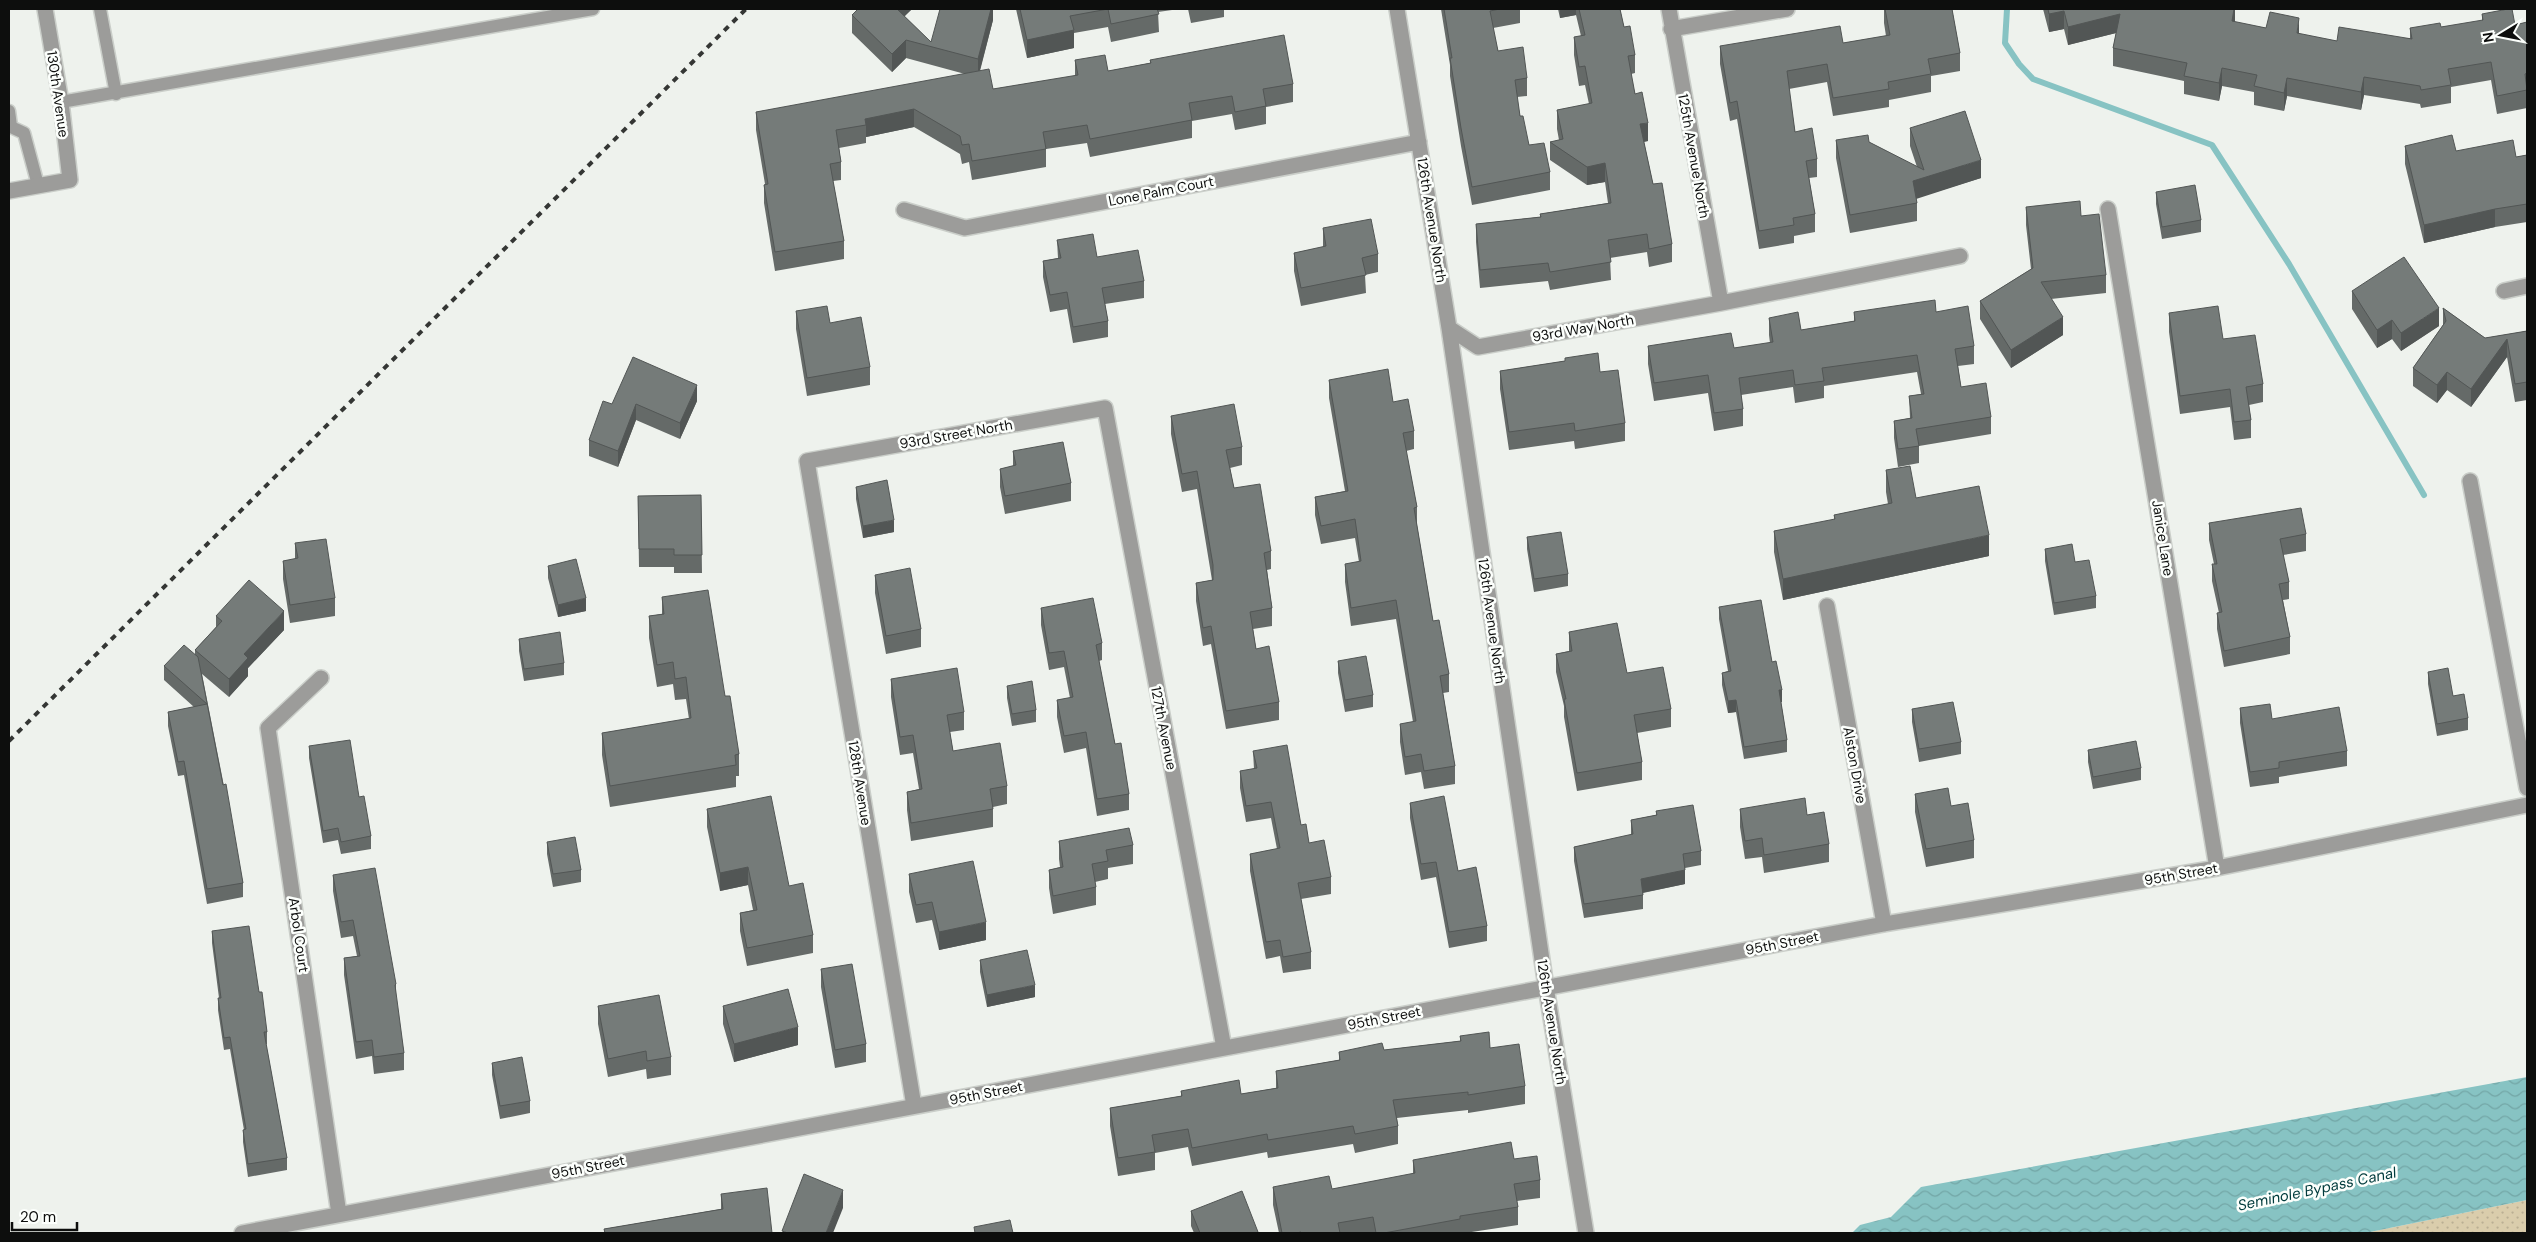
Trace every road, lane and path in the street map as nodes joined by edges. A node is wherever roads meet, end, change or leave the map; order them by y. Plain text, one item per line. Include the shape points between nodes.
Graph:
1 (45, 9) edge
2 (100, 9) edge
3 (593, 9) edge
4 (1397, 9) edge
5 (1669, 9) edge
6 (1787, 9) edge
7 (1671, 29) junction
8 (116, 94) junction
9 (61, 102) junction
10 (9, 110) edge
11 (10, 126) edge
12 (1419, 142) junction
13 (38, 186) junction
14 (9, 191) edge
15 (2108, 209) dead end
16 (904, 210) dead end
17 (1960, 256) dead end
18 (2527, 286) edge
19 (2504, 291) dead end
20 (1721, 303) junction
21 (1449, 328) junction
22 (1105, 408) joint
23 (807, 461) joint
24 (2470, 481) dead end
25 (1827, 606) dead end
26 (321, 678) dead end
27 (2527, 788) edge
28 (2527, 805) edge
29 (2217, 868) junction
30 (1884, 924) junction
31 (1546, 987) junction
32 (1224, 1048) junction
33 (914, 1106) junction
34 (339, 1214) junction
35 (263, 1231) edge
36 (242, 1233) edge
37 (1586, 1233) edge

1 - 9 street, 130th Avenue
2 - 8 lane
3 - 8 lane
4 - 12 street, 126th Avenue North
5 - 7 street, 125th Avenue North
6 - 7 street
7 - 20 street, 125th Avenue North
8 - 9 lane
9 - 13 street, 130th Avenue via 70,180
10 - 11 lane
11 - 13 lane via 24,133
12 - 16 street, Lone Palm Court via 965,228
12 - 21 street, 126th Avenue North
13 - 14 street
15 - 29 street, Janice Lane
17 - 20 street, 93rd Way North
18 - 19 street
20 - 21 street, 93rd Way North via 1478,347
21 - 31 street, 126th Avenue North
22 - 23 street, 93rd Street North
22 - 32 street, 127th Avenue
23 - 33 street, 128th Avenue
24 - 27 street
25 - 30 street, Alston Drive
26 - 34 street, Arbol Court via 268,728
28 - 29 street, 95th Street
29 - 30 street, 95th Street
30 - 31 street, 95th Street
31 - 32 street, 95th Street
31 - 37 street, 126th Avenue North
32 - 33 street, 95th Street
33 - 34 street, 95th Street
34 - 35 street, 95th Street
35 - 36 street, 95th Street

